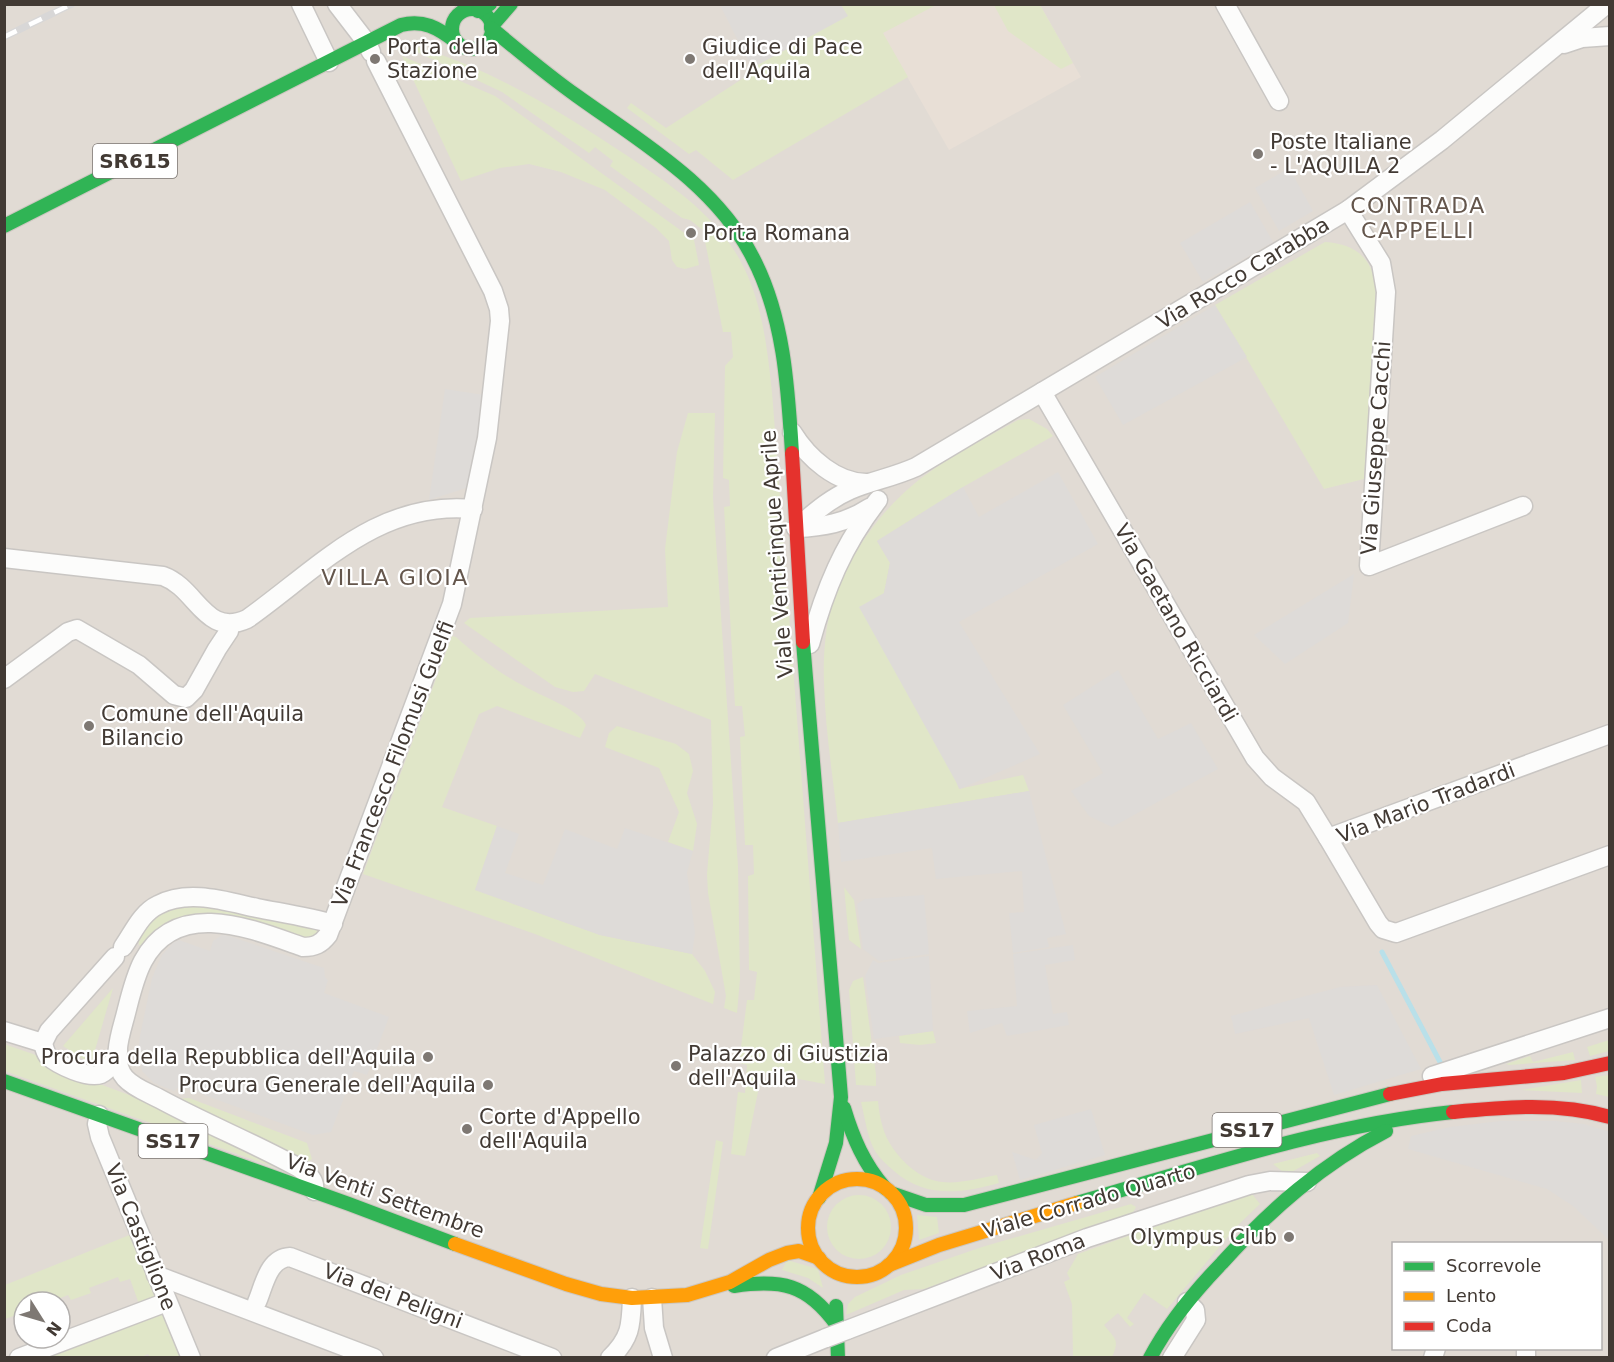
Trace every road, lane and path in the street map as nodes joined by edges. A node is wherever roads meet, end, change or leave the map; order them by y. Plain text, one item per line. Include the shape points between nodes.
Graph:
1 (301, 4) edge
2 (337, 4) edge
3 (511, 4) edge
4 (1225, 4) edge
5 (1607, 4) edge
6 (484, 8) edge
7 (427, 12) dead end
8 (442, 12) dead end
9 (460, 14) junction
10 (395, 28) junction
11 (491, 28) junction
12 (1610, 36) edge
13 (455, 40) junction
14 (1554, 48) junction
15 (476, 49) junction
16 (372, 54) junction
17 (329, 62) junction
18 (574, 94) junction
19 (1279, 101) dead end
20 (1348, 210) junction
21 (4, 226) edge
22 (1042, 392) junction
23 (790, 428) junction
24 (875, 491) junction
25 (1523, 507) dead end
26 (473, 509) junction
27 (796, 528) junction
28 (4, 558) edge
29 (230, 624) junction
30 (805, 663) junction
31 (4, 679) edge
32 (1610, 734) edge
33 (1328, 838) junction
34 (1610, 855) edge
35 (333, 924) junction
36 (119, 952) junction
37 (141, 966) junction
38 (1610, 1018) edge
39 (4, 1031) edge
40 (43, 1043) junction
41 (118, 1051) junction
42 (1610, 1063) edge
43 (4, 1081) edge
44 (1384, 1094) junction
45 (841, 1097) junction
46 (1433, 1114) junction
47 (99, 1115) junction
48 (1610, 1117) edge
49 (1306, 1182) junction
50 (888, 1190) junction
51 (314, 1191) junction
52 (819, 1198) junction
53 (812, 1212) junction
54 (819, 1258) junction
55 (889, 1265) junction
56 (755, 1268) junction
57 (830, 1269) junction
58 (156, 1275) junction
59 (705, 1291) junction
60 (632, 1298) junction
61 (652, 1298) junction
62 (168, 1302) junction
63 (1187, 1302) junction
64 (250, 1305) junction
65 (836, 1331) junction
66 (661, 1353) edge
67 (614, 1354) edge
68 (19, 1358) edge
69 (190, 1358) edge
70 (374, 1358) edge
71 (552, 1358) edge
72 (776, 1358) edge
73 (838, 1358) edge
74 (1150, 1358) edge
75 (1172, 1358) edge

1 - 17 street
2 - 16 street, Via Francesco Filomusi Guelfi
3 - 11 main road
4 - 19 street
5 - 14 street, Via Rocco Carabba
6 - 9 main road
6 - 11 main road
7 - 10 main road via 416,14
8 - 9 main road
9 - 13 main road via 453,23
10 - 13 main road, SR615 via 425,22
10 - 16 main road, SR615
11 - 15 main road via 489,39
11 - 18 main road, Viale Venticinque Aprile
12 - 14 street via 1582,38
13 - 15 main road via 464,48
14 - 20 street, Via Rocco Carabba via 1442,140
15 - 18 main road, Viale Venticinque Aprile via 504,58
16 - 17 main road, SR615
16 - 26 street, Via Francesco Filomusi Guelfi via 499,309 487,438
17 - 21 main road, SR615
18 - 23 main road, Viale Venticinque Aprile via 687,178 742,237 771,298 782,352
20 - 22 street, Via Rocco Carabba
20 - 25 street, Via Giuseppe Cacchi via 1381,263 1386,292 1369,566
22 - 24 street, Via Rocco Carabba
22 - 33 street, Via Gaetano Ricciardi via 1255,759 1306,802
23 - 24 street, Via Rocco Carabba via 805,450 832,472
23 - 27 main road, Viale Venticinque Aprile
24 - 27 street, Via Rocco Carabba via 852,489
24 - 27 street, Via Rocco Carabba via 862,512 838,523
24 - 30 street via 835,568
26 - 29 street via 430,510 390,522 331,554 247,619
26 - 35 street, Via Francesco Filomusi Guelfi via 450,614
27 - 30 main road, Viale Venticinque Aprile
28 - 29 street via 163,576 215,620
29 - 31 street via 186,698 174,695 139,665 77,629
30 - 45 main road, Viale Venticinque Aprile
32 - 33 street, Via Mario Tradardi
33 - 34 street, Via Mario Tradardi via 1378,923 1396,933
35 - 36 street, Via Francesco Filomusi Guelfi via 219,899 181,898 151,909
35 - 37 street, Via Francesco Filomusi Guelfi via 325,940 313,947 238,926 190,924 165,935
36 - 37 street via 136,949
36 - 40 street, Via Francesco Filomusi Guelfi via 49,1031
37 - 41 street, Via Francesco Filomusi Guelfi
38 - 44 street, Viale Corrado Quarto
39 - 40 street
40 - 41 street via 48,1055 87,1075 104,1072
41 - 51 street, Via Francesco Filomusi Guelfi via 120,1068 128,1081 299,1168 311,1178
42 - 44 main road, Viale Corrado Quarto / SS17 via 1564,1073 1442,1084
43 - 47 main road, Via Venti Settembre / SS17
44 - 50 main road, Viale Corrado Quarto / SS17 via 964,1205 933,1207
45 - 50 main road, Viale Venticinque Aprile via 861,1154
45 - 52 main road, Viale Venticinque Aprile via 834,1155
46 - 48 main road, Viale Corrado Quarto / SS17 via 1557,1107
46 - 49 main road via 1400,1124 1361,1143
46 - 55 main road, Viale Corrado Quarto / SS17 via 1273,1148 997,1227
47 - 51 main road, Via Venti Settembre / SS17
47 - 58 street, Via Castiglione via 100,1137
49 - 63 main road via 1243,1239
49 - 65 street, Via Roma via 1249,1185 1087,1238
50 - 52 main road via 870,1181 846,1181
50 - 55 main road via 904,1213 906,1229 900,1252
51 - 60 main road, Via Venti Settembre / SS17 via 566,1284
52 - 53 main road
53 - 54 main road via 810,1239
53 - 56 main road, Via Venti Settembre / SS17
54 - 56 main road, Via Venti Settembre / SS17 via 790,1252
54 - 57 main road
55 - 57 main road via 871,1275 857,1277
56 - 59 main road, Via Venti Settembre / SS17
57 - 65 main road
58 - 62 street, Via Castiglione
58 - 64 street
59 - 61 main road, Via Venti Settembre / SS17
59 - 65 main road via 757,1282 788,1284 815,1300
60 - 61 main road, Via Venti Settembre / SS17
60 - 67 street via 630,1329
61 - 66 street via 652,1320
62 - 68 street
62 - 69 street, Via Castiglione
63 - 74 main road
63 - 75 street via 1195,1310 1196,1320
64 - 70 street
64 - 71 street, Via dei Peligni via 271,1268 279,1259 290,1257
65 - 72 street, Via Roma
65 - 73 main road
66 - 67 street via 644,1339 634,1340

